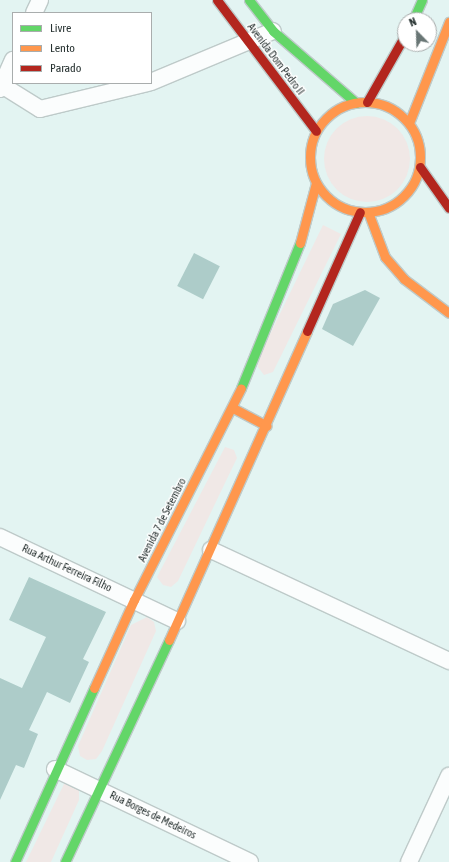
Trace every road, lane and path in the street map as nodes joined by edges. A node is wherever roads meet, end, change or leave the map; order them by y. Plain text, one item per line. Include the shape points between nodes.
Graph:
1 (40, 0) edge
2 (217, 0) edge
3 (250, 0) edge
4 (422, 0) edge
5 (34, 12) edge
6 (416, 12) edge
7 (449, 22) edge
8 (273, 31) junction
9 (247, 40) junction
10 (397, 49) edge
11 (12, 62) edge
12 (152, 81) edge
13 (142, 84) edge
14 (1, 86) edge
15 (366, 102) junction
16 (356, 103) junction
17 (409, 123) junction
18 (316, 131) junction
19 (420, 166) junction
20 (316, 183) junction
21 (449, 208) edge
22 (364, 212) junction
23 (449, 313) edge
24 (233, 408) junction
25 (267, 426) junction
26 (0, 537) edge
27 (211, 550) junction
28 (134, 600) junction
29 (177, 621) junction
30 (449, 661) edge
31 (56, 769) junction
32 (449, 776) edge
33 (98, 787) junction
34 (15, 862) edge
35 (65, 862) edge
36 (250, 862) edge
37 (409, 862) edge

1 - 5 street
2 - 9 main road, Avenida Dom Pedro II
3 - 8 main road, Avenida Dom Pedro II
4 - 6 main road
7 - 17 main road
8 - 9 street
8 - 16 main road, Avenida Dom Pedro II
9 - 12 street
9 - 18 main road, Avenida Dom Pedro II
10 - 15 main road
11 - 14 street
13 - 14 street via 40,109
15 - 16 main road
15 - 17 main road via 397,112
16 - 18 main road via 326,118
17 - 19 main road via 420,151
18 - 20 main road via 310,157
19 - 21 main road
19 - 22 main road via 414,184 402,198 386,208
20 - 22 main road via 334,203
20 - 24 main road, Avenida 7 de Setembro via 303,236
22 - 23 main road via 385,257 404,279
22 - 25 main road
24 - 25 main road
24 - 28 main road, Avenida 7 de Setembro
25 - 27 main road
26 - 28 street, Rua Arthur Ferreira Filho
27 - 29 main road
27 - 30 street
28 - 29 street, Rua Arthur Ferreira Filho
28 - 31 main road, Avenida 7 de Setembro
29 - 33 main road
31 - 33 street, Rua Borges de Medeiros
31 - 34 main road, Avenida 7 de Setembro
32 - 37 street
33 - 35 main road
33 - 36 street, Rua Borges de Medeiros

